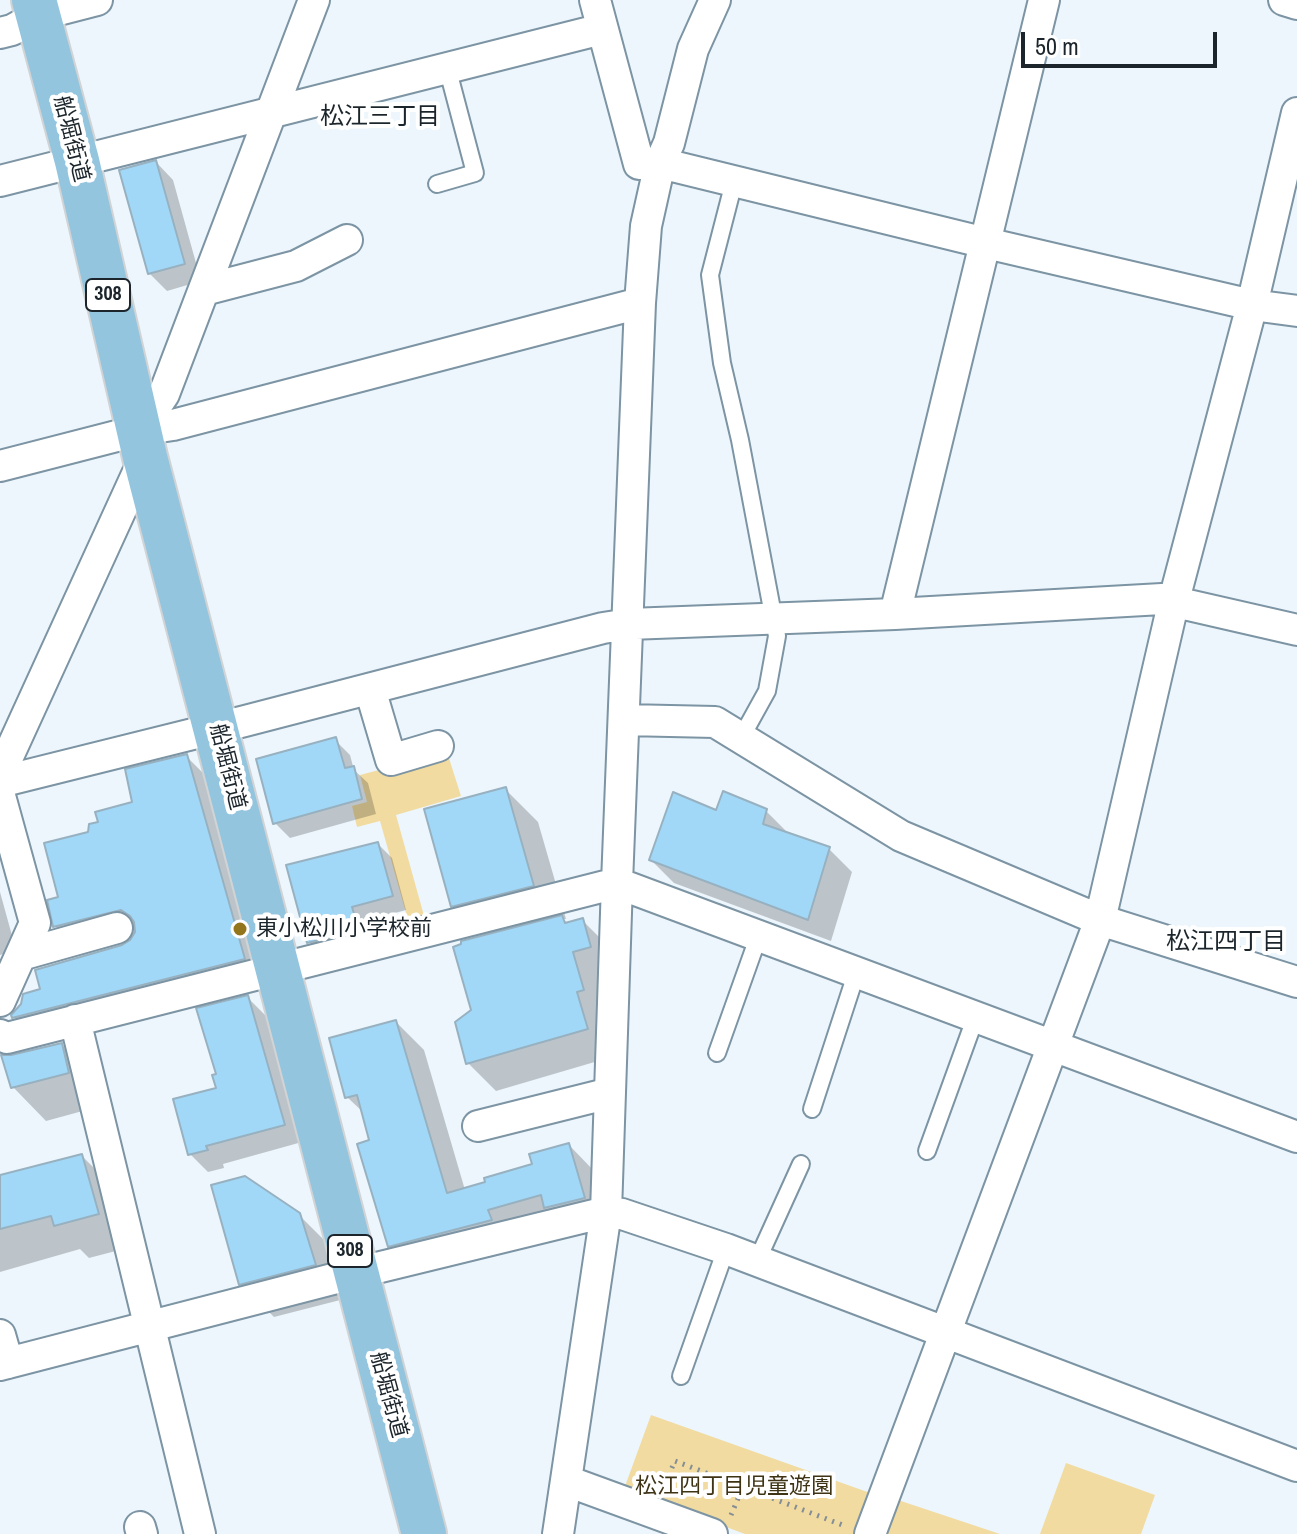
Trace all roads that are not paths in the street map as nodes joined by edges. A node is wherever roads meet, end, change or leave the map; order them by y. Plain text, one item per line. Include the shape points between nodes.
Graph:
1 (97, 0) edge
2 (314, 0) edge
3 (715, 0) edge
4 (1044, 0) edge
5 (1284, 0) edge
6 (1297, 4) edge
7 (598, 14) edge
8 (24, 16) edge
9 (447, 67) junction
10 (270, 111) junction
11 (1297, 113) edge
12 (77, 161) junction
13 (660, 163) junction
14 (0, 181) edge
15 (734, 182) junction
16 (437, 184) dead end
17 (347, 240) dead end
18 (986, 243) junction
19 (204, 290) junction
20 (640, 303) junction
21 (1252, 305) junction
22 (1297, 311) edge
23 (143, 444) junction
24 (0, 466) edge
25 (1174, 600) junction
26 (895, 614) junction
27 (774, 619) junction
28 (629, 624) junction
29 (1297, 630) edge
30 (370, 689) junction
31 (625, 720) junction
32 (217, 728) junction
33 (741, 738) junction
34 (438, 746) dead end
35 (0, 774) edge
36 (0, 782) edge
37 (0, 796) edge
38 (617, 883) junction
39 (1100, 920) junction
40 (117, 928) dead end
41 (759, 935) junction
42 (21, 955) junction
43 (279, 968) junction
44 (857, 971) junction
45 (1297, 982) edge
46 (0, 1001) edge
47 (976, 1016) junction
48 (75, 1020) junction
49 (0, 1035) edge
50 (1053, 1045) junction
51 (717, 1053) dead end
52 (610, 1093) junction
53 (812, 1109) dead end
54 (478, 1126) dead end
55 (1297, 1137) edge
56 (927, 1151) dead end
57 (801, 1164) dead end
58 (606, 1212) junction
59 (726, 1249) junction
60 (757, 1261) junction
61 (356, 1273) junction
62 (148, 1327) junction
63 (944, 1333) junction
64 (3, 1354) edge
65 (681, 1376) dead end
66 (1297, 1466) edge
67 (567, 1481) junction
68 (720, 1528) edge
69 (861, 1531) edge
70 (200, 1534) edge
71 (424, 1534) edge
72 (558, 1534) edge

1 - 8 street
2 - 10 street
3 - 13 street via 693,49
4 - 18 street
5 - 6 street
7 - 9 street
7 - 13 street via 639,164
8 - 12 main road, 船堀街道 / 308
9 - 10 street
9 - 16 lane via 475,173
10 - 12 street
10 - 19 street
11 - 21 street
12 - 14 street
12 - 23 main road, 船堀街道 / 308
13 - 15 street
13 - 20 street via 646,226
15 - 18 street
15 - 27 lane via 710,275 722,363
17 - 19 street via 296,266
18 - 21 street
18 - 26 street
19 - 23 street
20 - 23 street via 173,425
20 - 28 street
21 - 22 street
21 - 25 street
23 - 24 street
23 - 32 main road, 船堀街道 / 308
23 - 35 street
25 - 26 street
25 - 29 street
25 - 39 street
26 - 27 street
27 - 28 street
27 - 33 lane via 777,636 767,691
28 - 30 street
28 - 31 street
30 - 32 street
30 - 34 street via 391,760
31 - 33 street via 715,722
31 - 38 street
32 - 36 street
32 - 43 main road, 船堀街道 / 308
33 - 39 street via 901,836
37 - 42 street via 35,923
38 - 41 street
38 - 43 street
38 - 52 street
39 - 45 street
39 - 50 street
40 - 42 street
41 - 44 street
41 - 51 lane
42 - 46 street
43 - 48 street
43 - 61 main road, 船堀街道 / 308
44 - 47 street
44 - 53 lane
47 - 50 street
47 - 56 lane
48 - 49 street via 7,1038
48 - 62 street
50 - 55 street
50 - 63 street
52 - 54 street
52 - 58 street
57 - 60 lane
58 - 59 street
58 - 61 street
58 - 67 street
59 - 60 street
59 - 65 lane
60 - 63 street
61 - 62 street
61 - 71 main road, 船堀街道 / 308
62 - 64 street
62 - 70 street
63 - 66 street
63 - 69 street
67 - 68 street via 653,1513
67 - 72 street

